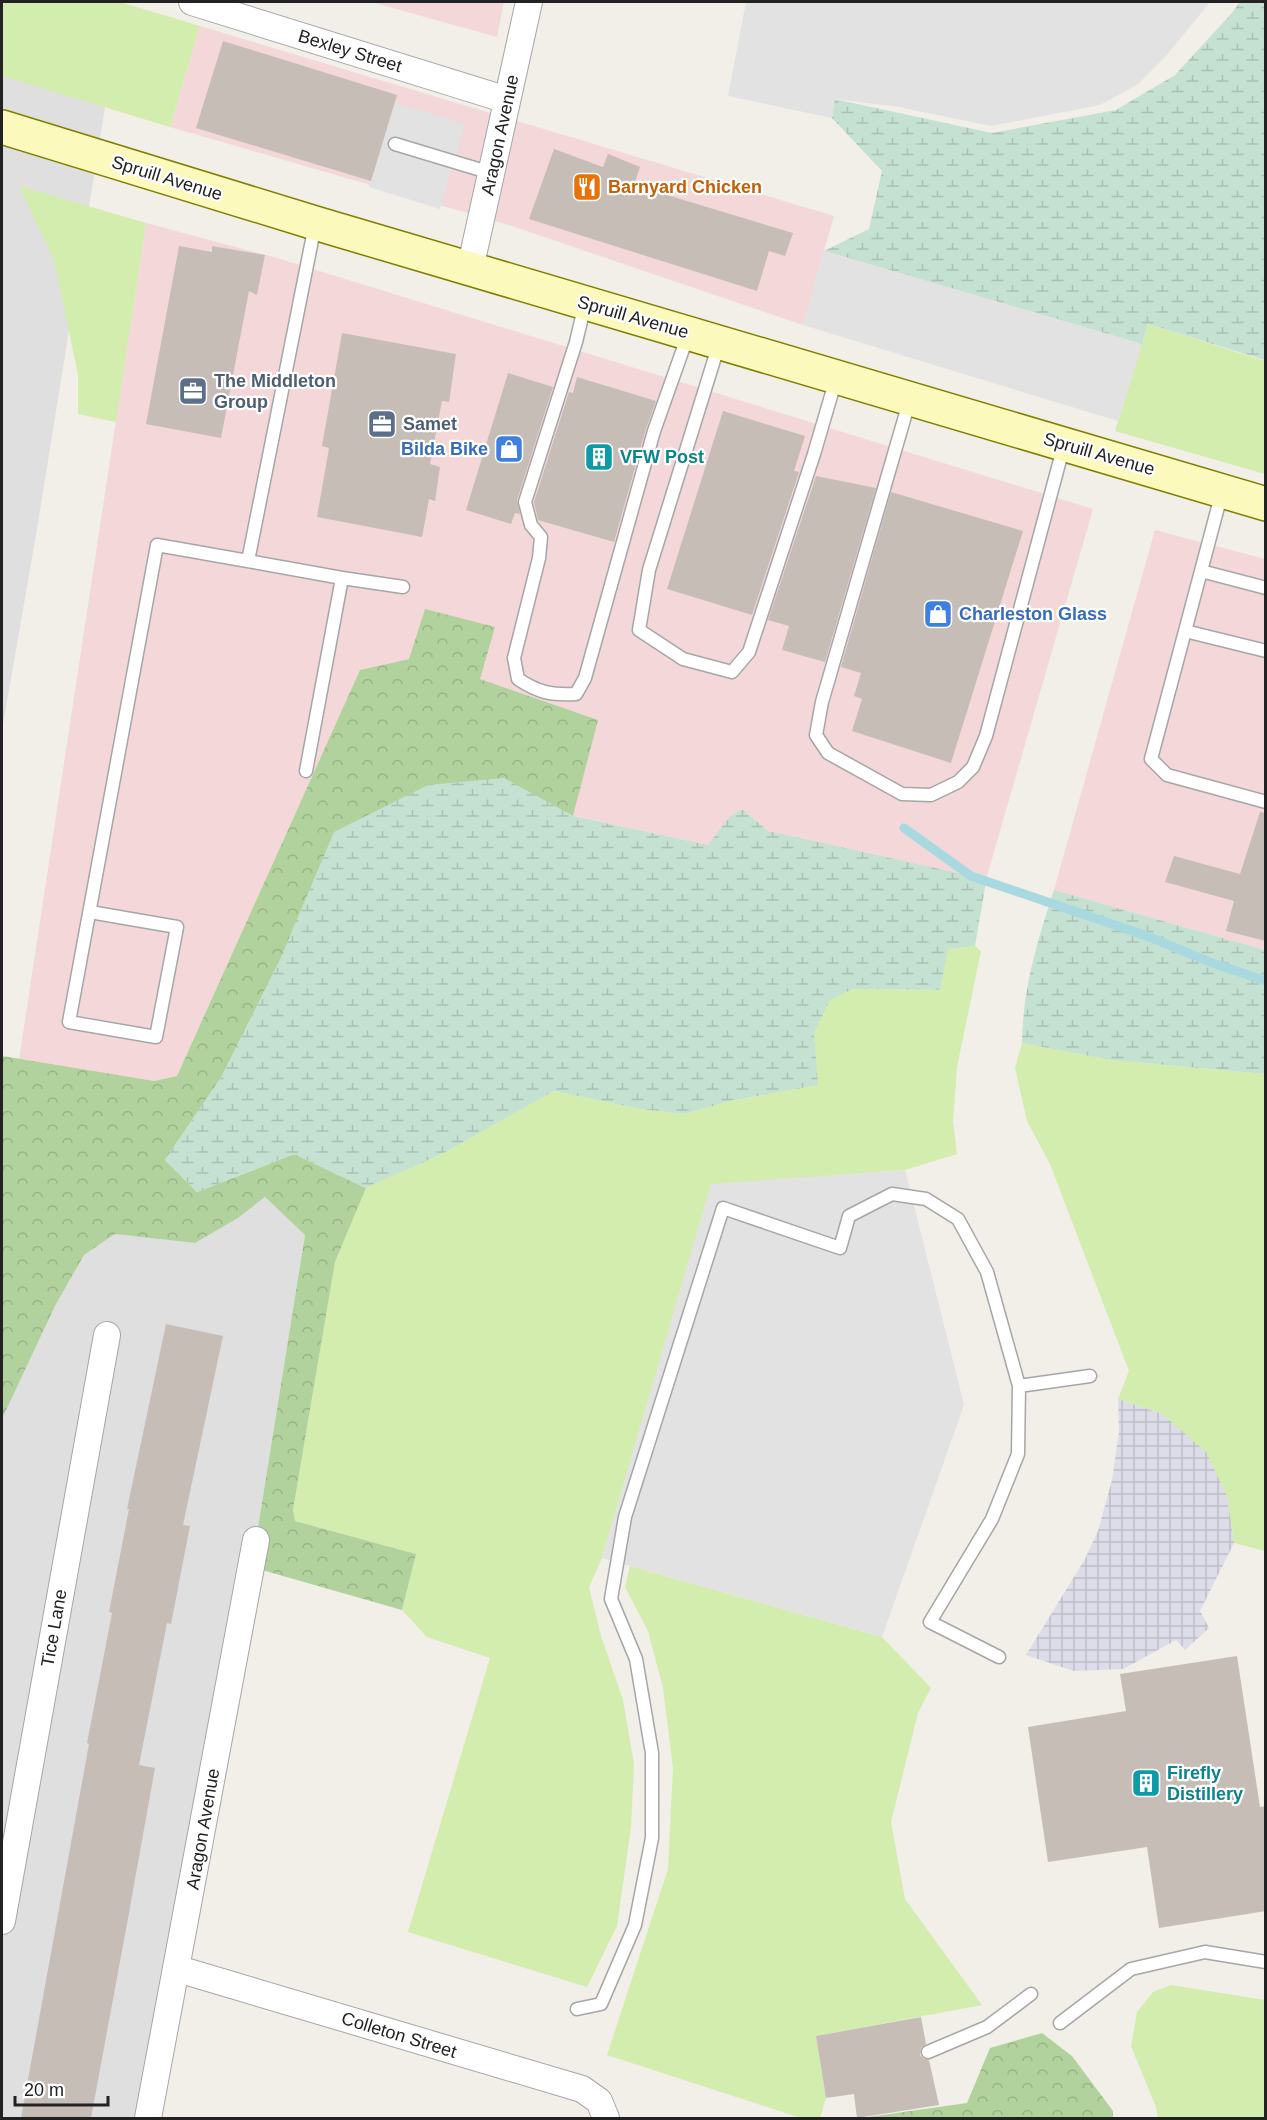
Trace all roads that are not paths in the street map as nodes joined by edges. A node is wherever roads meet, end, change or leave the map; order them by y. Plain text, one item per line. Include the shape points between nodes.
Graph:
1 (192, 2) edge
2 (529, 2) edge
3 (507, 100) junction
4 (2, 127) edge
5 (395, 144) dead end
6 (491, 173) junction
7 (315, 223) junction
8 (470, 269) junction
9 (585, 303) junction
10 (704, 338) junction
11 (836, 377) junction
12 (911, 399) junction
13 (1064, 444) junction
14 (1222, 491) junction
15 (1266, 504) edge
16 (248, 561) junction
17 (1201, 571) junction
18 (342, 578) junction
19 (403, 587) dead end
20 (1266, 588) edge
21 (1185, 631) junction
22 (1266, 651) edge
23 (306, 771) dead end
24 (1266, 802) edge
25 (90, 912) junction
26 (107, 1335) dead end
27 (1090, 1377) dead end
28 (1019, 1386) junction
29 (256, 1540) dead end
30 (999, 1657) dead end
31 (2, 1921) edge
32 (1266, 1962) edge
33 (178, 1969) junction
34 (1031, 1994) dead end
35 (577, 2009) dead end
36 (1060, 2023) dead end
37 (928, 2052) dead end
38 (148, 2118) edge
39 (606, 2118) edge

1 - 3 street, Bexley Street
2 - 3 street, Aragon Avenue
3 - 6 street, Aragon Avenue
4 - 7 street, Spruill Avenue
5 - 6 lane
6 - 8 street, Aragon Avenue
7 - 8 street, Spruill Avenue
7 - 16 lane
8 - 9 street, Spruill Avenue
9 - 10 street, Spruill Avenue
9 - 10 lane via 525,502 531,525 541,537 514,658 518,679 552,695 576,694 585,678 654,431
10 - 11 street, Spruill Avenue
10 - 11 lane via 649,570 639,630 682,659 732,672 749,652
11 - 12 street, Spruill Avenue
12 - 13 street, Spruill Avenue
12 - 13 lane via 822,702 816,735 828,753 902,794 931,795 958,782 973,767 987,736
13 - 14 street, Spruill Avenue
14 - 15 street, Spruill Avenue
14 - 17 lane
16 - 18 lane
16 - 25 lane via 157,546
17 - 20 lane
17 - 21 lane
18 - 19 lane
18 - 23 lane
21 - 22 lane
21 - 24 lane via 1151,759 1167,775
25 - 25 lane via 69,1022 156,1036 177,927
26 - 31 street, Tice Lane
27 - 28 lane
28 - 30 lane via 1018,1454 992,1519 930,1622
28 - 35 lane via 987,1272 958,1219 926,1199 892,1194 849,1216 840,1248 723,1208 626,1517 611,1599 636,1659 652,1753 652,1838 635,1925 601,2004
29 - 33 street, Aragon Avenue
32 - 36 lane via 1205,1952 1131,1969
33 - 38 street, Aragon Avenue
33 - 39 street, Colleton Street via 582,2089 599,2101
34 - 37 lane via 987,2026

